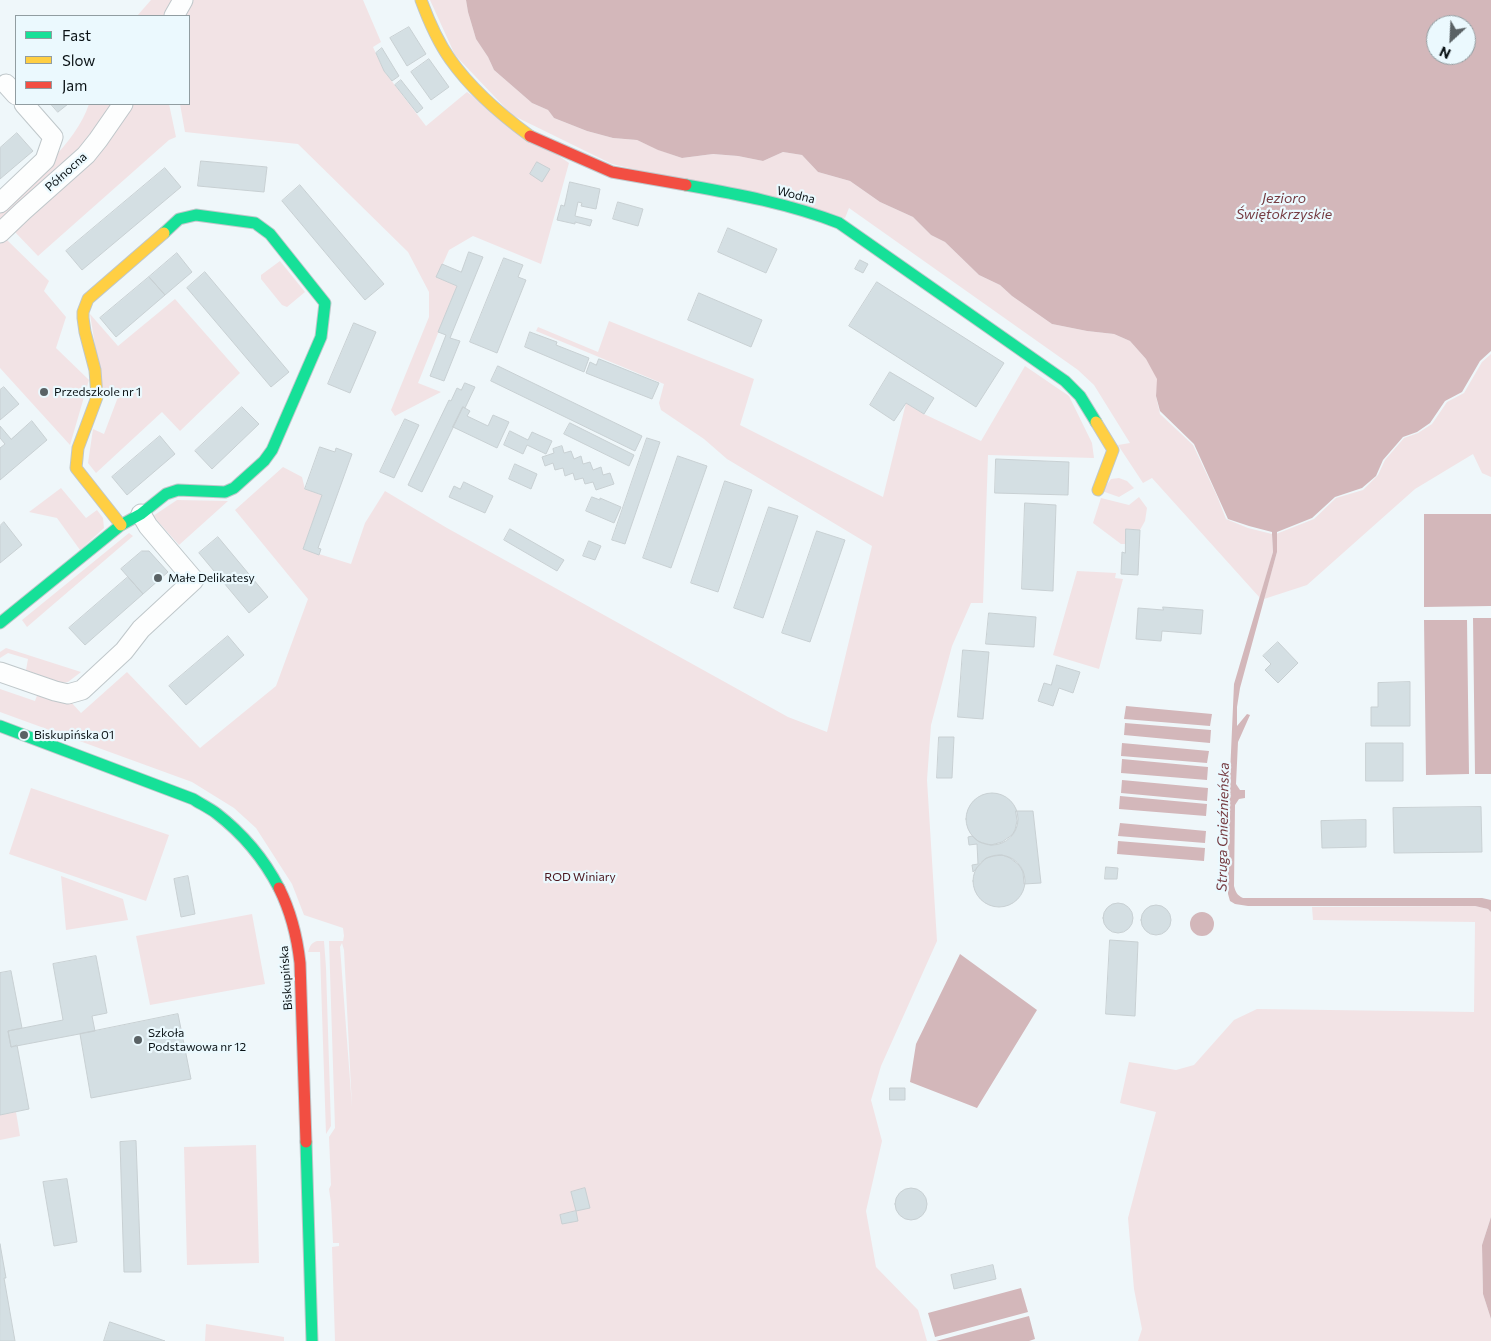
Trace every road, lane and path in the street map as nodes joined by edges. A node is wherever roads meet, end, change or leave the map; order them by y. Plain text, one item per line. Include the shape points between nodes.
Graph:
1 (183, 0) edge
2 (420, 0) edge
3 (175, 15) edge
4 (25, 105) edge
5 (122, 105) edge
6 (0, 202) edge
7 (0, 233) edge
8 (1098, 490) dead end
9 (141, 514) junction
10 (121, 525) junction
11 (0, 623) edge
12 (0, 672) edge
13 (0, 726) edge
14 (312, 1341) edge

1 - 3 street
2 - 8 street, Wodna via 449,58 492,105 534,138 612,172 734,193 839,223 1065,381 1080,396 1113,450
4 - 6 street via 53,137 45,160
5 - 7 street, Północna via 86,155
9 - 10 street
9 - 10 street via 166,494 178,490 225,492 264,461 289,413 320,337 325,303 270,234 255,223 196,215 179,219 88,299 83,318 95,370 97,398 78,448 76,468
9 - 12 street via 194,580 82,690 68,694
10 - 11 street
13 - 14 street, Biskupińska via 193,799 216,813 241,836 259,854 276,882 288,908 300,963

